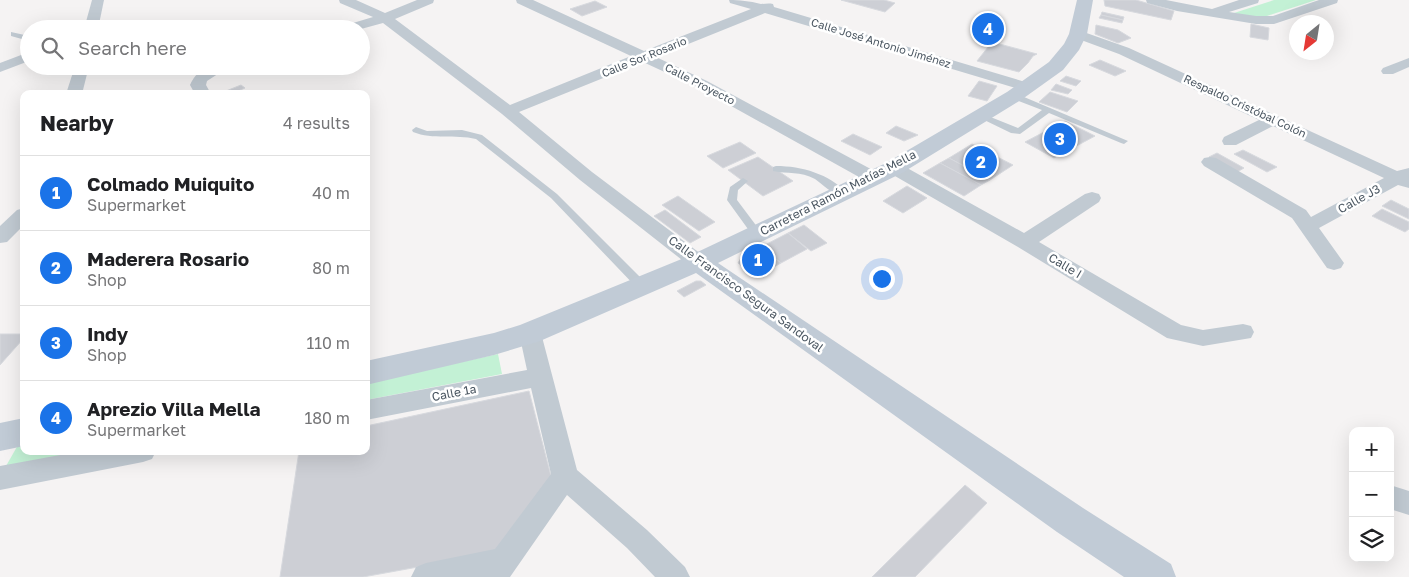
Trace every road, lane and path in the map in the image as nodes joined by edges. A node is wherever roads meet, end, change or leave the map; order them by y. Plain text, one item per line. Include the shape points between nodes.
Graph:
1 (98, 0) edge
2 (345, 0) edge
3 (428, 0) edge
4 (522, 0) edge
5 (735, 0) edge
6 (779, 0) edge
7 (1085, 0) edge
8 (1152, 0) edge
9 (1253, 0) edge
10 (1332, 0) edge
11 (1177, 4) edge
12 (765, 9) junction
13 (1212, 13) junction
14 (384, 18) junction
15 (93, 20) edge
16 (370, 22) edge
17 (14, 34) dead end
18 (1078, 34) junction
19 (20, 36) edge
20 (646, 56) junction
21 (20, 60) edge
22 (1409, 62) edge
23 (0, 68) edge
24 (1388, 71) dead end
25 (79, 75) edge
26 (205, 75) edge
27 (75, 90) edge
28 (200, 90) edge
29 (1020, 92) junction
30 (1048, 110) junction
31 (508, 111) junction
32 (980, 116) junction
33 (1274, 120) junction
34 (416, 130) dead end
35 (1124, 141) dead end
36 (1230, 141) dead end
37 (1210, 162) dead end
38 (894, 168) junction
39 (776, 169) dead end
40 (874, 178) junction
41 (1405, 178) edge
42 (743, 181) dead end
43 (842, 193) junction
44 (1092, 198) dead end
45 (20, 218) edge
46 (1308, 226) junction
47 (757, 234) junction
48 (0, 237) edge
49 (1025, 242) junction
50 (698, 262) junction
51 (1334, 263) dead end
52 (642, 286) junction
53 (1243, 332) dead end
54 (530, 333) junction
55 (370, 372) edge
56 (541, 377) junction
57 (370, 409) edge
58 (122, 455) edge
59 (564, 476) junction
60 (0, 478) edge
61 (1394, 498) edge
62 (1409, 503) edge
63 (497, 569) edge
64 (426, 577) edge
65 (675, 577) edge
66 (1157, 577) edge

1 - 15 street
2 - 14 street, Calle Francisco Segura Sandoval
3 - 14 street
4 - 20 street, Calle Proyecto
5 - 12 street, Calle José Antonio Jiménez
6 - 12 street, Calle Sor Rosario
7 - 18 main road, Carretera Ramón Matías Mella
8 - 11 street
9 - 13 street
10 - 13 street via 1274,20
11 - 13 street
12 - 20 street, Calle Sor Rosario
12 - 29 street, Calle José Antonio Jiménez
14 - 16 street
14 - 31 street, Calle Francisco Segura Sandoval
17 - 19 lane
18 - 29 main road, Carretera Ramón Matías Mella via 1056,66
18 - 33 street, Respaldo Cristóbal Colón via 1124,51
20 - 31 street, Calle Sor Rosario
20 - 40 street, Calle Proyecto
21 - 23 street
22 - 24 street
25 - 27 street
26 - 28 street via 199,80
29 - 30 lane
29 - 32 main road, Carretera Ramón Matías Mella
30 - 32 lane via 1020,131
30 - 35 lane
31 - 50 street, Calle Francisco Segura Sandoval
32 - 38 main road, Carretera Ramón Matías Mella
33 - 36 street
33 - 41 street, Respaldo Cristóbal Colón
34 - 52 lane via 426,134 462,133 479,137 554,196
37 - 46 street via 1299,214
38 - 40 main road, Carretera Ramón Matías Mella
38 - 49 street, Calle I
39 - 43 lane via 805,170
40 - 43 main road, Carretera Ramón Matías Mella
41 - 46 street, Calle J3
42 - 47 lane via 733,189 732,200
43 - 47 main road, Carretera Ramón Matías Mella
44 - 49 street
45 - 48 street
46 - 51 street
47 - 50 main road, Carretera Ramón Matías Mella
49 - 53 street, Calle I via 1175,332 1202,338
50 - 52 main road, Carretera Ramón Matías Mella
50 - 66 main road, Calle Francisco Segura Sandoval
52 - 54 main road, Carretera Ramón Matías Mella
54 - 55 main road, Carretera Ramón Matías Mella
54 - 56 street
56 - 57 street, Calle 1a
56 - 59 street
58 - 60 street
59 - 63 street
59 - 65 street via 638,539
61 - 62 street
63 - 64 street

